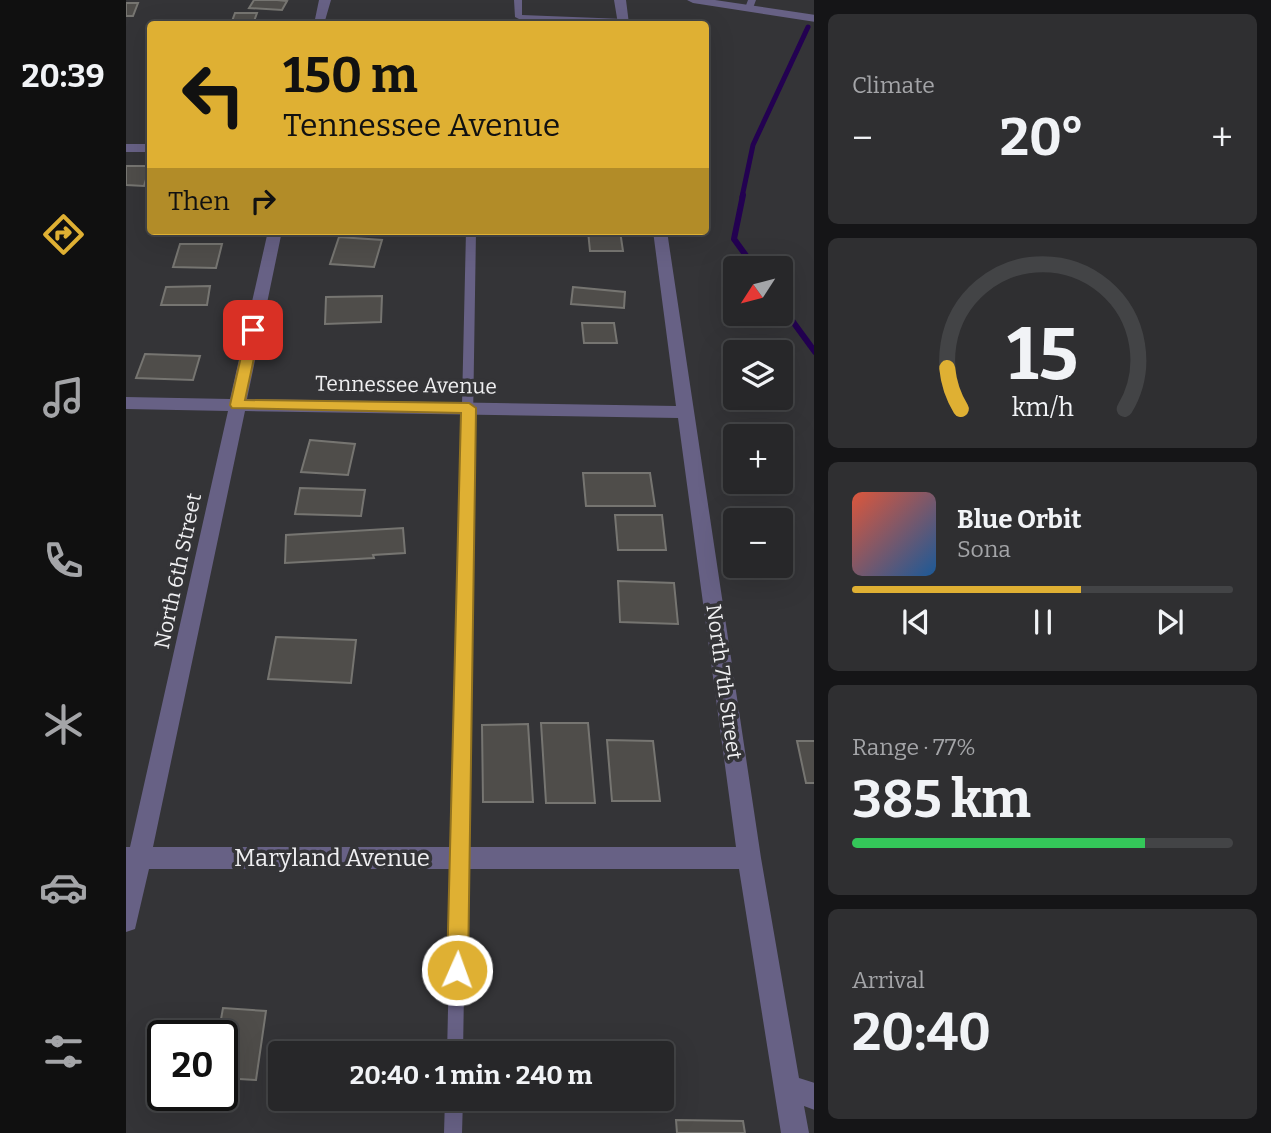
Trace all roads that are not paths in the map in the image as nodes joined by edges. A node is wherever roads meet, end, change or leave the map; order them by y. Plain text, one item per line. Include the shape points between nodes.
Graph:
1 (325, 0) edge
2 (518, 0) edge
3 (620, 0) edge
4 (694, 0) edge
5 (751, 4) edge
6 (814, 19) edge
7 (320, 21) edge
8 (589, 21) edge
9 (624, 21) edge
10 (126, 148) edge
11 (147, 148) edge
12 (274, 235) edge
13 (471, 235) edge
14 (661, 235) edge
15 (126, 403) edge
16 (237, 405) junction
17 (469, 408) junction
18 (686, 412) junction
19 (132, 858) edge
20 (460, 858) junction
21 (749, 858) junction
22 (126, 920) edge
23 (455, 1041) edge
24 (788, 1087) junction
25 (814, 1097) edge
26 (454, 1111) edge
27 (453, 1133) edge
28 (795, 1133) edge

1 - 7 street
2 - 8 lane via 519,17
3 - 9 street
4 - 5 street
5 - 6 street
10 - 11 street
12 - 16 street, North 6th Street
13 - 17 lane
14 - 18 street, North 7th Street
15 - 16 street, Tennessee Avenue
16 - 17 street, Tennessee Avenue
16 - 19 street, North 6th Street
17 - 18 street, Tennessee Avenue
17 - 20 lane
18 - 21 street, North 7th Street
19 - 20 street, Maryland Avenue
19 - 22 street, North 6th Street
20 - 21 street, Maryland Avenue
20 - 23 lane
21 - 24 street, North 7th Street
24 - 25 street
24 - 28 street, North 7th Street
26 - 27 lane

